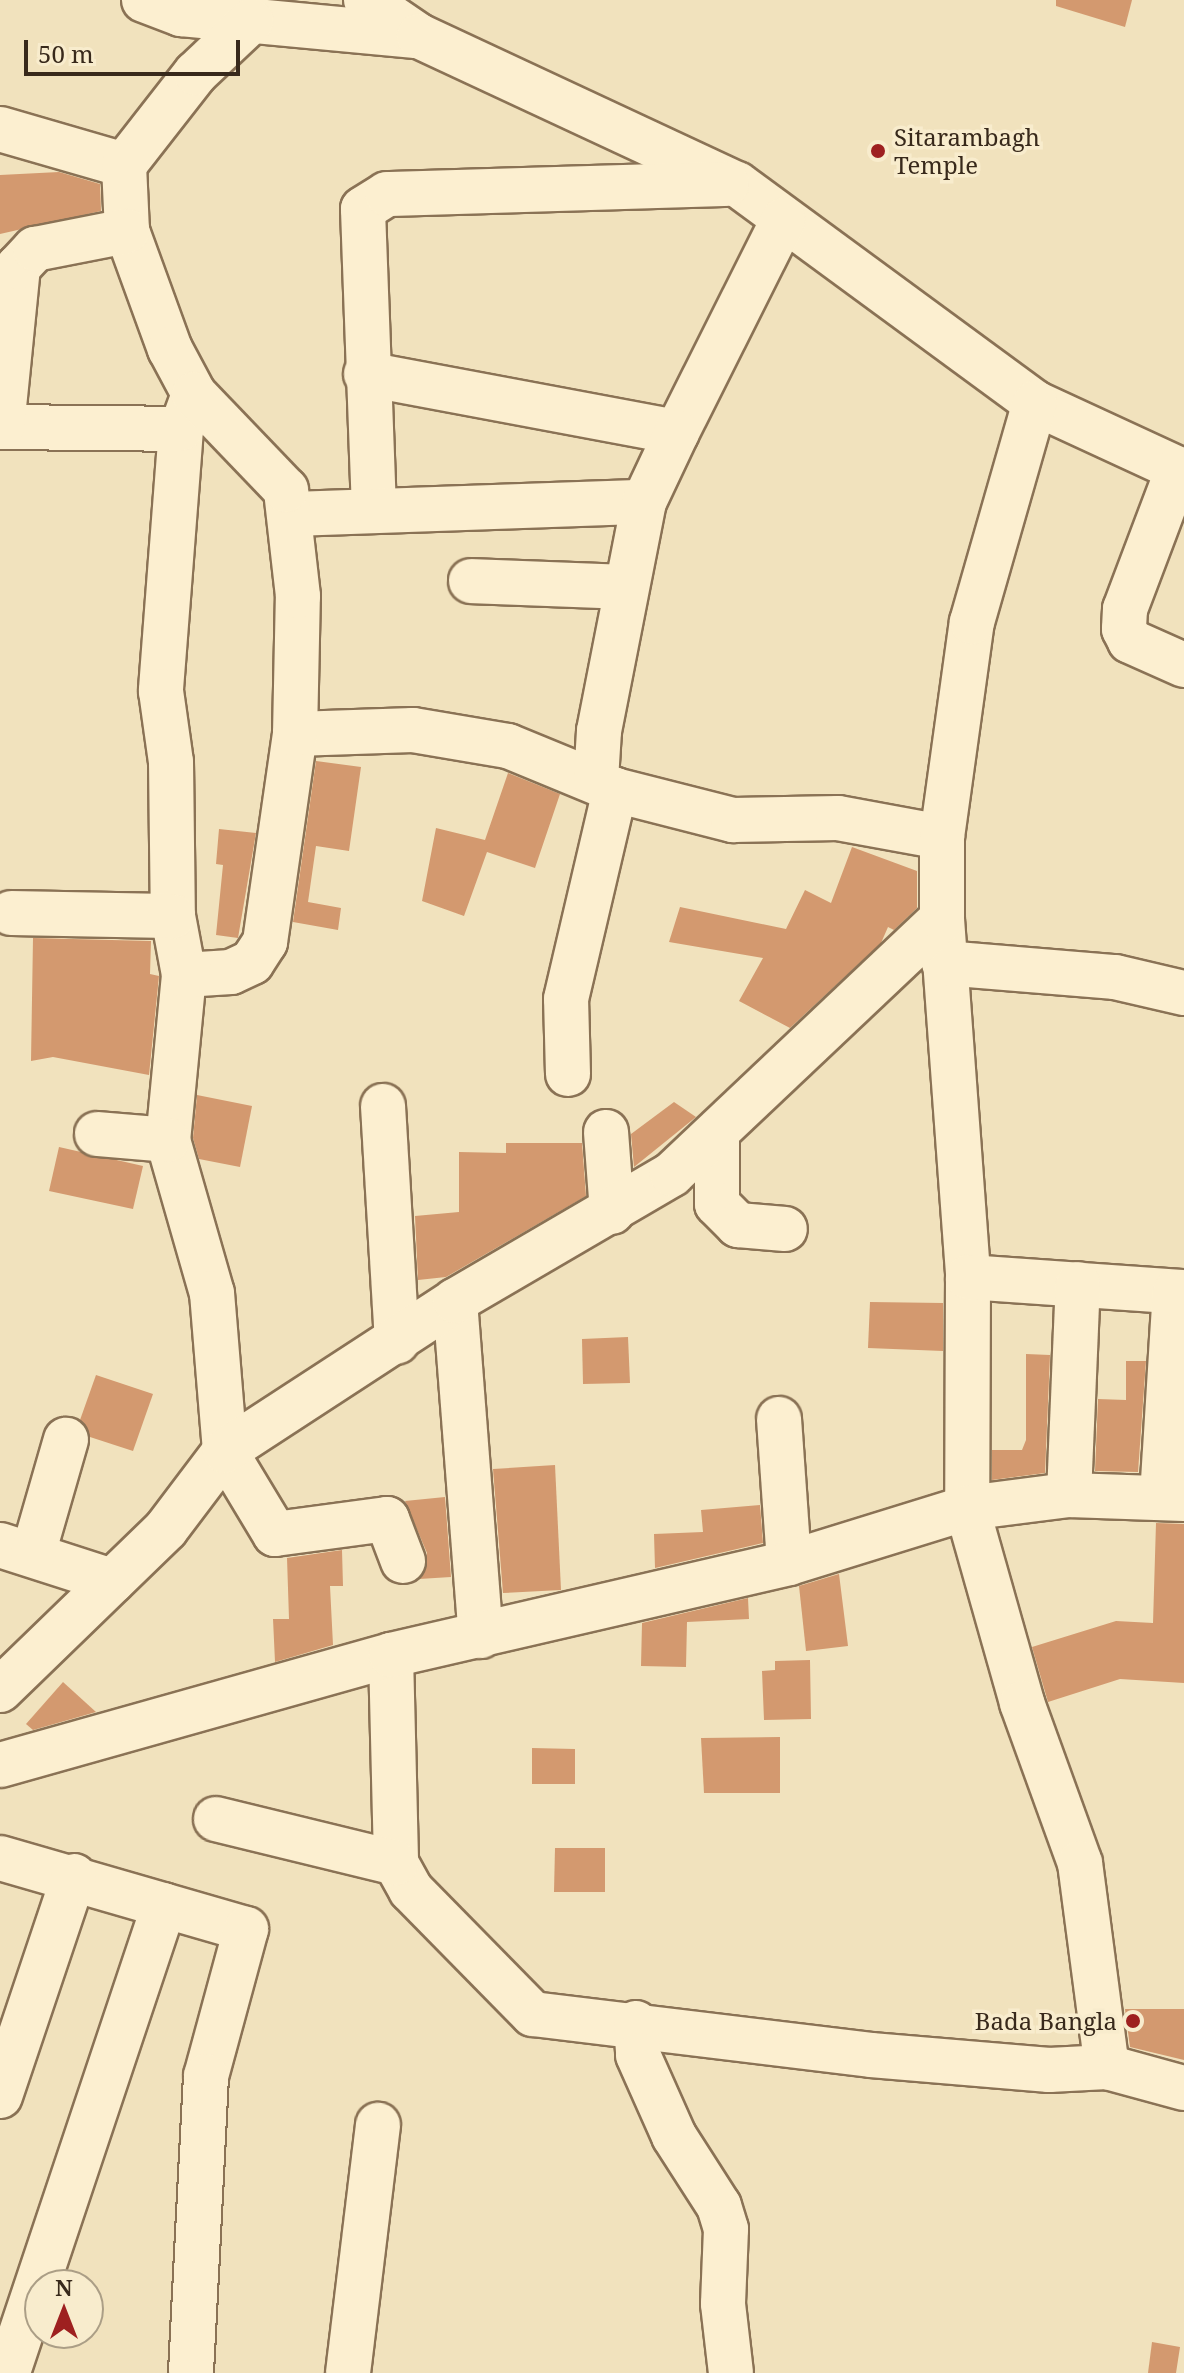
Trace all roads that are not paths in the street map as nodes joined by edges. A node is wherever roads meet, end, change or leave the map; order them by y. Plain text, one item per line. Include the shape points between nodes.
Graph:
1 (144, 0) edge
2 (366, 0) edge
3 (251, 21) junction
4 (419, 36) junction
5 (0, 129) edge
6 (124, 165) junction
7 (737, 184) junction
8 (783, 220) junction
9 (127, 231) junction
10 (366, 374) junction
11 (1035, 403) junction
12 (187, 411) junction
13 (1, 427) edge
14 (677, 432) junction
15 (1181, 470) edge
16 (644, 502) junction
17 (374, 510) junction
18 (293, 514) junction
19 (471, 581) dead end
20 (625, 587) junction
21 (1184, 665) edge
22 (295, 734) junction
23 (606, 785) junction
24 (942, 837) junction
25 (11, 913) dead end
26 (173, 916) junction
27 (942, 919) junction
28 (944, 963) junction
29 (184, 975) junction
30 (1184, 993) edge
31 (568, 1074) dead end
32 (383, 1106) dead end
33 (606, 1132) dead end
34 (97, 1134) dead end
35 (717, 1135) junction
36 (168, 1140) junction
37 (612, 1212) junction
38 (785, 1229) dead end
39 (968, 1277) junction
40 (1078, 1284) junction
41 (1180, 1292) edge
42 (455, 1301) junction
43 (397, 1342) junction
44 (779, 1419) dead end
45 (66, 1440) dead end
46 (225, 1451) junction
47 (1069, 1495) junction
48 (1173, 1498) edge
49 (967, 1508) junction
50 (16, 1549) edge
51 (403, 1561) dead end
52 (789, 1563) junction
53 (112, 1581) junction
54 (481, 1636) junction
55 (391, 1655) junction
56 (0, 1690) edge
57 (0, 1765) edge
58 (216, 1819) dead end
59 (0, 1858) edge
60 (396, 1863) junction
61 (74, 1876) junction
62 (164, 1905) junction
63 (636, 2023) junction
64 (1107, 2067) junction
65 (1184, 2088) edge
66 (0, 2096) edge
67 (378, 2125) dead end
68 (13, 2370) edge
69 (191, 2373) edge
70 (348, 2373) edge
71 (731, 2373) edge

1 - 3 street via 181,14
2 - 4 street
3 - 4 street
3 - 6 street via 196,73
4 - 7 street
5 - 6 street
6 - 9 street
7 - 8 street
7 - 10 street via 387,194 363,209 359,234
8 - 11 street
8 - 14 street
9 - 12 street
9 - 13 street via 35,249 18,267
10 - 14 street
10 - 17 street
11 - 15 street
11 - 24 street via 972,622
12 - 13 street
12 - 18 street via 271,468
12 - 26 street via 161,691 171,762
14 - 16 street
15 - 21 street via 1125,609 1124,629 1130,641
16 - 17 street
16 - 20 street
17 - 18 street
18 - 22 street
19 - 20 street
20 - 23 street
22 - 23 street via 413,730 508,746
22 - 29 street via 265,942 252,962 231,972
23 - 24 street via 733,820 838,818
23 - 31 street via 566,999
24 - 27 street
25 - 26 street
26 - 29 street
27 - 28 street
27 - 35 street
28 - 30 street via 1115,977
28 - 39 street
29 - 36 street
32 - 43 street
33 - 37 street
34 - 36 street
35 - 37 street via 672,1174
35 - 38 street via 717,1204 738,1225
36 - 46 street via 212,1293
37 - 42 street
39 - 40 street
39 - 49 street
40 - 41 street
40 - 47 street
41 - 48 street
42 - 43 street
42 - 54 street
43 - 46 street
44 - 52 street
45 - 50 street
46 - 51 street via 275,1534 387,1519
46 - 53 street via 166,1529
47 - 48 street
47 - 49 street
49 - 52 street
49 - 64 street via 1022,1703 1080,1863
50 - 53 street
52 - 54 street
53 - 56 street
54 - 55 street
55 - 57 street
55 - 60 street
58 - 60 street
59 - 61 street
60 - 63 street via 411,1890 533,2014
61 - 62 street
61 - 66 street
62 - 68 street
62 - 69 street via 246,1929 206,2076
63 - 64 street via 886,2056 1049,2070
63 - 71 street via 638,2055 668,2123 719,2206 726,2229 723,2304
64 - 65 street
67 - 70 street

